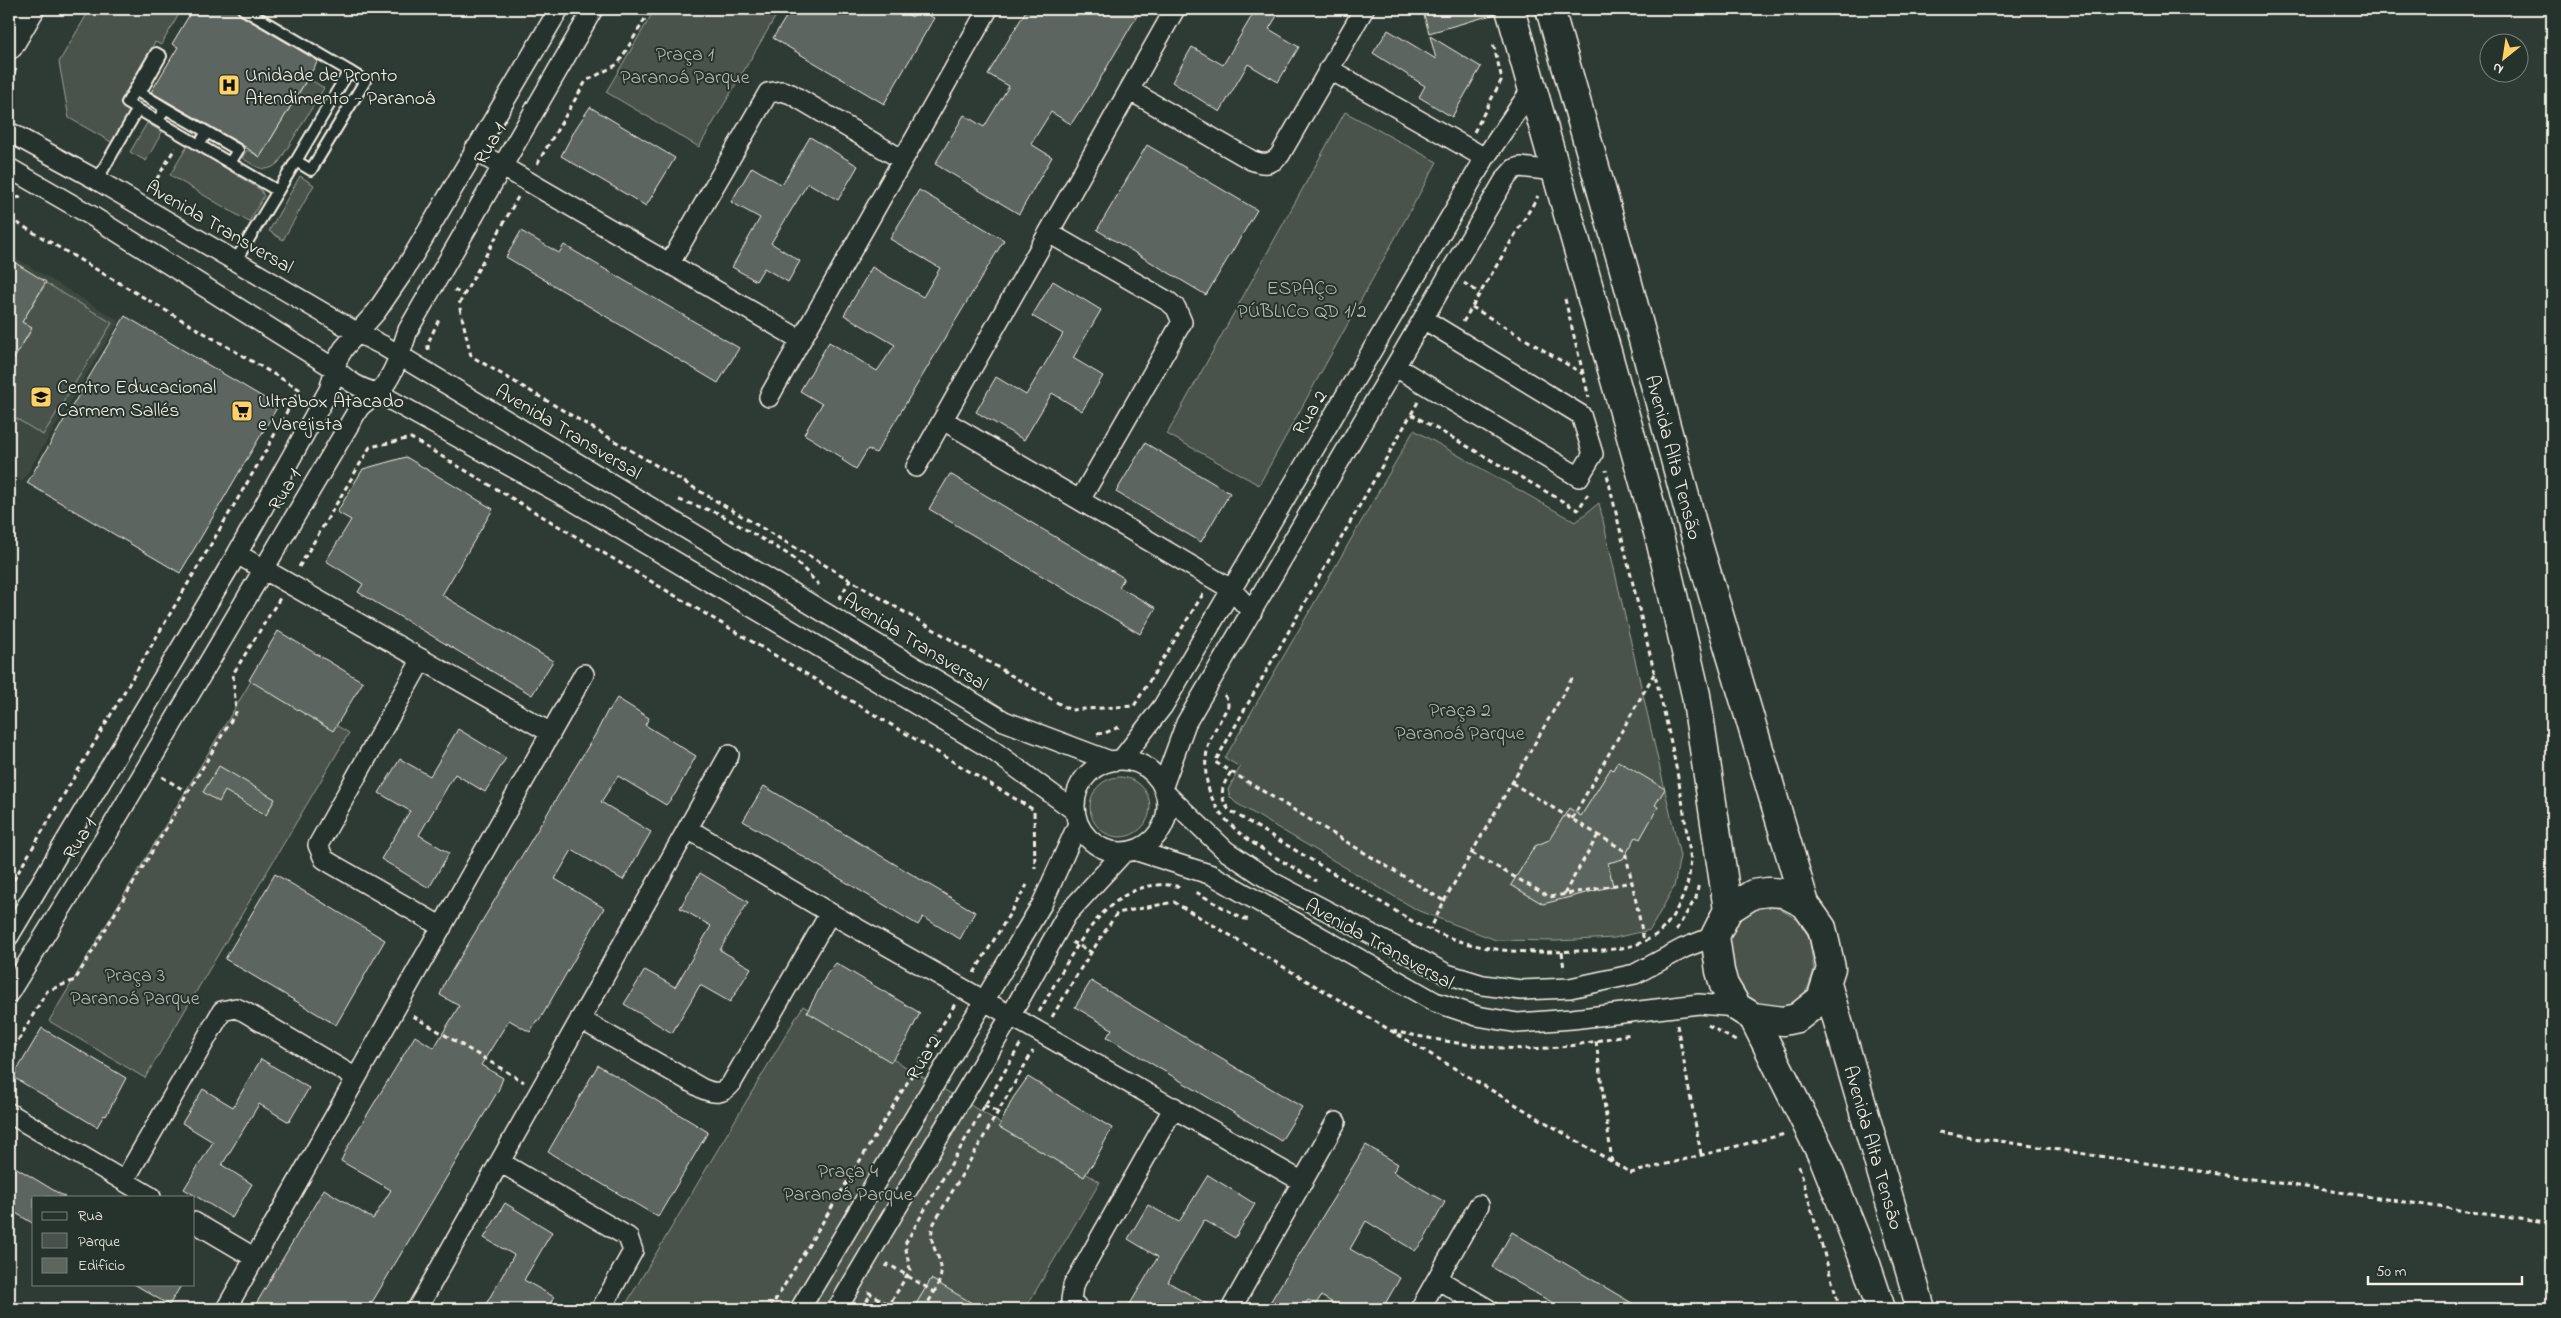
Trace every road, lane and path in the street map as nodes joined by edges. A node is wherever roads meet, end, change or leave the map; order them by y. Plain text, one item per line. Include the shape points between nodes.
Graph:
1 (243, 9) edge
2 (559, 9) edge
3 (592, 9) edge
4 (988, 9) edge
5 (1175, 9) edge
6 (1364, 9) edge
7 (1510, 9) edge
8 (1550, 9) edge
9 (1491, 35) dead end
10 (1329, 69) junction
11 (349, 71) junction
12 (1533, 87) junction
13 (1129, 90) junction
14 (165, 108) junction
15 (138, 109) junction
16 (158, 121) junction
17 (9, 132) edge
18 (207, 132) junction
19 (199, 145) junction
20 (1466, 147) junction
21 (474, 150) junction
22 (1485, 158) junction
23 (902, 160) junction
24 (296, 161) junction
25 (230, 163) junction
26 (502, 165) junction
27 (9, 168) edge
28 (1555, 171) junction
29 (161, 172) dead end
30 (97, 180) junction
31 (152, 187) dead end
32 (278, 191) junction
33 (1542, 202) dead end
34 (9, 218) edge
35 (1049, 232) junction
36 (236, 260) junction
37 (670, 263) junction
38 (1565, 298) dead end
39 (1472, 307) junction
40 (443, 313) dead end
41 (1425, 320) junction
42 (1463, 322) dead end
43 (356, 332) junction
44 (801, 340) junction
45 (399, 355) junction
46 (433, 357) dead end
47 (1396, 366) junction
48 (335, 369) junction
49 (1583, 374) junction
50 (378, 393) junction
51 (769, 397) dead end
52 (1419, 399) dead end
53 (1590, 402) dead end
54 (1411, 414) junction
55 (943, 420) junction
56 (916, 467) dead end
57 (1600, 473) dead end
58 (1591, 488) dead end
59 (674, 498) dead end
60 (1080, 500) junction
61 (236, 554) junction
62 (263, 570) junction
63 (289, 584) junction
64 (1231, 589) junction
65 (825, 591) dead end
66 (832, 598) dead end
67 (838, 602) dead end
68 (1252, 612) junction
69 (422, 658) junction
70 (1654, 673) junction
71 (584, 674) dead end
72 (1574, 675) dead end
73 (1220, 692) dead end
74 (1128, 722) dead end
75 (551, 733) junction
76 (1092, 735) dead end
77 (729, 755) dead end
78 (1116, 760) junction
79 (147, 767) junction
80 (1231, 772) junction
81 (1512, 783) junction
82 (1164, 790) junction
83 (187, 792) junction
84 (1076, 818) junction
85 (1572, 819) junction
86 (688, 829) junction
87 (1598, 835) junction
88 (1129, 851) junction
89 (1472, 853) junction
90 (1036, 871) dead end
91 (1700, 875) dead end
92 (1031, 878) dead end
93 (1632, 882) junction
94 (1319, 883) dead end
95 (9, 888) edge
96 (1564, 894) junction
97 (1444, 901) junction
98 (1805, 904) junction
99 (1728, 910) junction
100 (830, 913) junction
101 (442, 927) junction
102 (1430, 930) junction
103 (9, 936) edge
104 (1671, 936) dead end
105 (1715, 936) junction
106 (1644, 942) junction
107 (1827, 984) junction
108 (964, 989) junction
109 (9, 993) edge
110 (983, 1000) junction
111 (397, 1006) junction
112 (1745, 1012) junction
113 (1011, 1015) junction
114 (580, 1018) junction
115 (1685, 1023) dead end
116 (1677, 1024) junction
117 (1706, 1024) dead end
118 (1668, 1026) dead end
119 (1389, 1030) junction
120 (1043, 1033) junction
121 (1632, 1034) dead end
122 (1596, 1040) junction
123 (1745, 1049) dead end
124 (9, 1056) edge
125 (356, 1078) junction
126 (540, 1091) junction
127 (1174, 1107) junction
128 (9, 1113) edge
129 (1336, 1122) dead end
130 (1939, 1132) dead end
131 (1790, 1133) dead end
132 (1701, 1154) junction
133 (1798, 1161) dead end
134 (500, 1162) junction
135 (1612, 1162) junction
136 (124, 1181) junction
137 (1303, 1182) junction
138 (149, 1196) edge
139 (1479, 1205) dead end
140 (195, 1223) edge
141 (2552, 1224) edge
142 (255, 1258) junction
143 (884, 1272) dead end
144 (1437, 1279) junction
145 (853, 1283) junction
146 (875, 1286) dead end
147 (934, 1292) junction
148 (871, 1294) junction
149 (863, 1307) edge
150 (226, 1309) edge
151 (417, 1309) edge
152 (601, 1309) edge
153 (770, 1309) edge
154 (800, 1309) edge
155 (837, 1309) edge
156 (869, 1309) edge
157 (896, 1309) edge
158 (924, 1309) edge
159 (1079, 1309) edge
160 (1231, 1309) edge
161 (1420, 1309) edge
162 (1488, 1309) edge
163 (1840, 1309) edge
164 (1881, 1309) edge
165 (1921, 1309) edge

1 - 11 lane
2 - 21 street, Rua 1
3 - 26 street, Rua 1
4 - 23 street
5 - 13 street
6 - 10 street
7 - 12 street, Avenida Alta Tensão
8 - 98 street, Avenida Alta Tensão via 1695,534
9 - 20 path via 1502,79
10 - 13 street via 1280,155 1268,164 1251,160
10 - 20 street
11 - 24 lane
11 - 24 lane via 365,81 311,170
12 - 22 street, Rua 2
12 - 28 street, Avenida Alta Tensão
13 - 35 street
14 - 15 lane via 140,93 161,56 156,53 127,103
14 - 16 lane
14 - 18 lane
15 - 16 lane
15 - 30 lane
16 - 19 lane
17 - 30 street, Avenida Transversal
18 - 19 lane
18 - 25 lane via 238,150
19 - 25 lane
20 - 22 street
21 - 26 street
21 - 43 street, Rua 1 via 404,271 376,312
22 - 64 street, Rua 2
23 - 37 street via 791,94 782,90 768,93
23 - 44 street
24 - 32 lane
25 - 32 lane
26 - 37 street
26 - 45 street, Rua 1 via 408,330
27 - 48 street, Avenida Transversal via 92,216
28 - 41 street via 1520,167 1510,173
28 - 99 street, Avenida Alta Tensão via 1660,539 1696,695
29 - 31 path
30 - 36 street, Avenida Transversal
32 - 36 lane
33 - 39 path via 1540,193
34 - 95 path via 299,389
35 - 55 street
35 - 60 street via 1169,302 1176,308 1182,322
36 - 43 street, Avenida Transversal
37 - 44 street
38 - 49 path
39 - 42 path
39 - 49 path
40 - 46 path via 428,343 428,351
41 - 47 street
41 - 47 street via 1581,415 1593,454 1579,477
43 - 45 street, Avenida Transversal
43 - 48 street, Rua 1 via 344,348
44 - 51 street
45 - 50 street, Rua 1 via 388,381
45 - 78 street, Avenida Transversal via 1004,721
47 - 68 street
48 - 50 street, Avenida Transversal via 363,390
48 - 61 street, Rua 1 via 329,390
49 - 53 path
50 - 62 street, Rua 1 via 359,408
50 - 84 street, Avenida Transversal via 575,502 991,749
52 - 54 path
54 - 58 path via 1578,510
54 - 80 path via 1215,762
55 - 56 street
55 - 60 street
57 - 70 path via 1605,466
59 - 65 path via 718,514 791,556
60 - 64 street
61 - 62 street
61 - 103 street, Rua 1
62 - 63 street
62 - 79 street, Rua 1
63 - 69 street
63 - 83 path via 233,674 236,712
63 - 90 path via 370,447 411,438 1034,810
64 - 68 street
64 - 78 street, Rua 2 via 1163,706
66 - 67 path
68 - 82 street via 1186,723
69 - 75 street
69 - 101 street via 318,844 319,852 332,864
70 - 85 path
70 - 106 path via 1681,784 1691,867 1685,892 1672,918
71 - 75 street
72 - 81 path
73 - 94 path via 1226,696 1228,706 1208,750 1206,770 1208,790 1214,805 1226,822 1246,837
74 - 76 path via 1105,733
75 - 101 street
77 - 86 street
78 - 82 street, Avenida Transversal via 1146,767
78 - 84 street via 1097,766 1079,785 1075,798
79 - 83 path
79 - 109 street, Rua 1
80 - 97 path
80 - 102 path via 1221,794 1229,810
81 - 85 path
81 - 89 path
82 - 88 street via 1167,808 1158,834 1147,844
82 - 105 street, Avenida Transversal via 1226,851 1274,883 1447,974 1483,985 1521,990 1570,988 1635,974
83 - 124 path via 75,980 48,991
84 - 88 street, Avenida Transversal via 1086,836 1096,845 1110,851
84 - 110 street, Rua 2 via 1042,904
85 - 87 path
86 - 100 street
86 - 114 street
87 - 93 path via 1625,851
87 - 96 path
88 - 112 street, Avenida Transversal via 1212,875 1435,1002 1477,1016 1518,1023 1699,1004
88 - 113 street via 1067,914
89 - 96 path via 1550,897
89 - 97 path
91 - 104 path via 1696,898
92 - 108 path
93 - 96 path
93 - 106 path
97 - 102 path
98 - 99 street via 1782,893 1768,892 1753,894
98 - 107 street via 1822,928 1831,968
99 - 105 street
100 - 108 street
100 - 114 street via 731,1084 720,1093 703,1089
101 - 111 street
102 - 106 path via 1466,945 1524,952 1598,951
105 - 112 street via 1724,985
107 - 112 street via 1821,999 1797,1018 1783,1022
107 - 165 street, Avenida Alta Tensāo
108 - 110 street
108 - 153 path
110 - 113 street
110 - 154 street, Rua 2
111 - 125 street
111 - 126 path
112 - 164 street via 1824,1159
113 - 120 street
113 - 145 street
114 - 126 street
115 - 116 path
116 - 118 path
116 - 132 path
117 - 123 path
119 - 120 path via 1174,902 1117,913
119 - 122 path via 1464,1046 1525,1049
119 - 135 path
120 - 127 street
120 - 147 path via 933,1225 930,1238 941,1273
121 - 122 path
122 - 135 path
125 - 136 street via 245,1012 236,1008 222,1011
125 - 142 street
126 - 134 street
127 - 137 street
127 - 159 street via 1073,1286 1071,1300
128 - 136 street
129 - 137 street
130 - 141 path
131 - 132 path
132 - 135 path via 1631,1173
133 - 163 path
134 - 151 street
134 - 152 street via 628,1237 632,1244 630,1259
136 - 138 street
137 - 160 street
139 - 144 street
140 - 142 street
142 - 150 street
143 - 147 path via 888,1264
144 - 161 street
144 - 162 street
145 - 148 path
145 - 155 street
146 - 148 path
147 - 158 path
148 - 149 path
148 - 157 path
149 - 156 path

